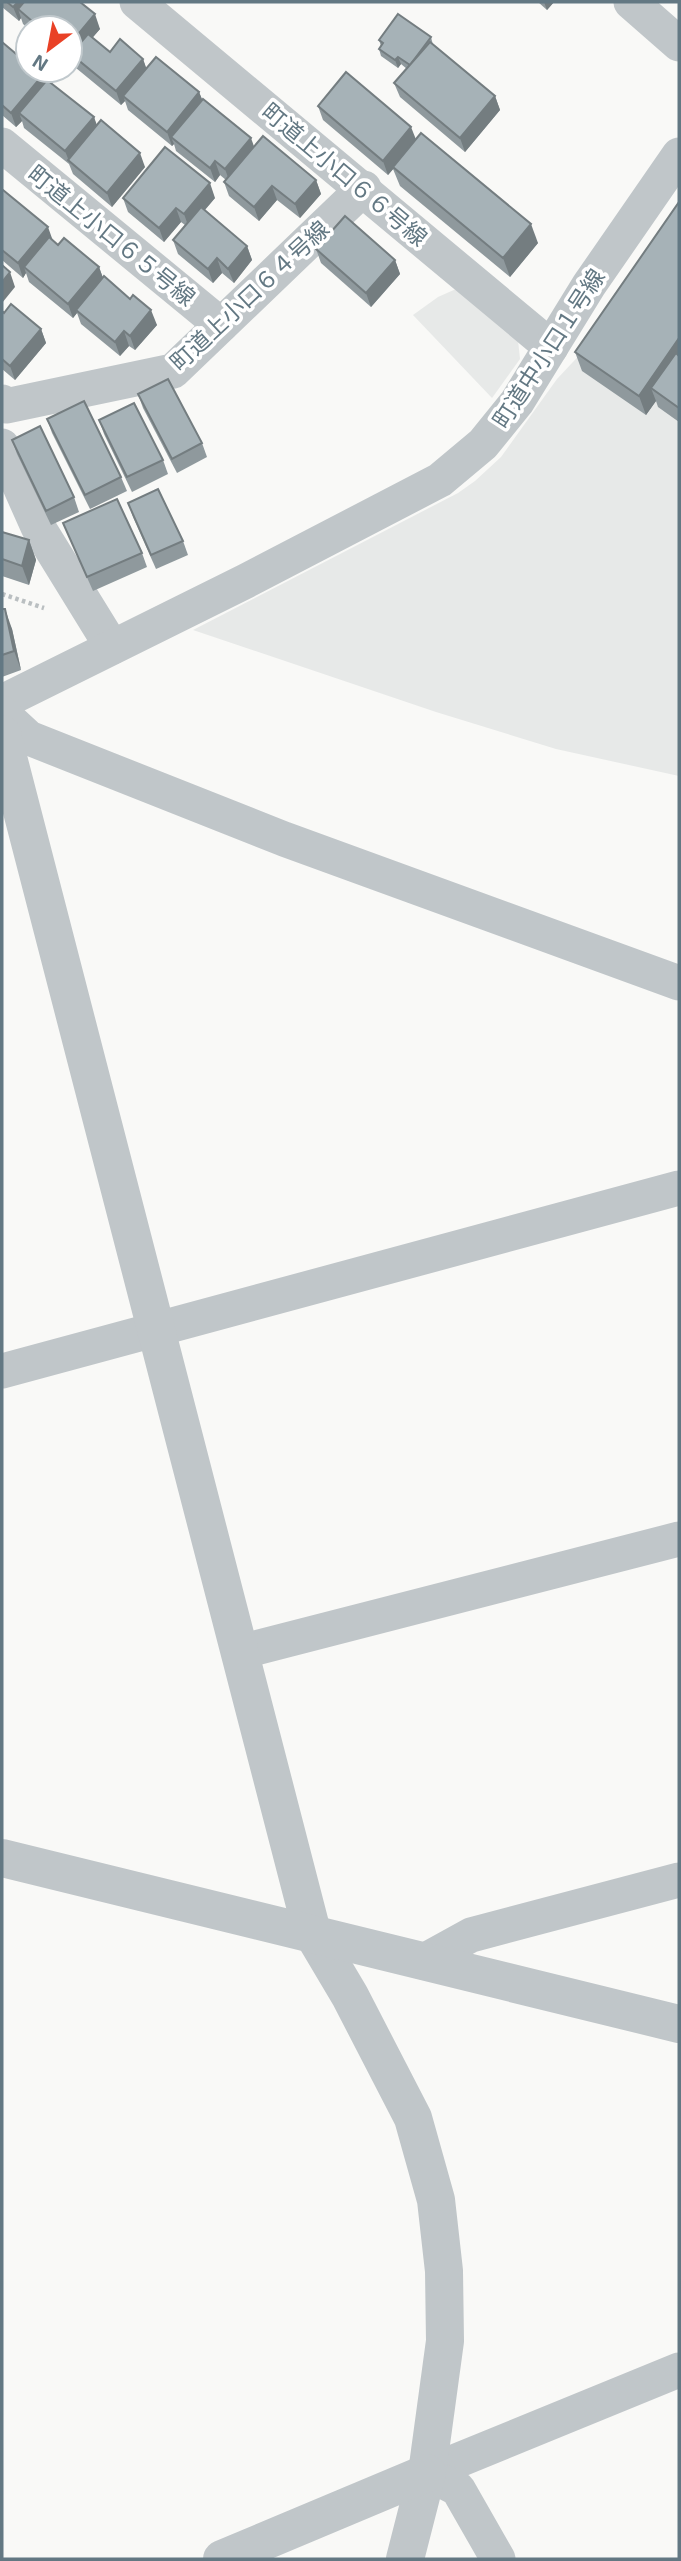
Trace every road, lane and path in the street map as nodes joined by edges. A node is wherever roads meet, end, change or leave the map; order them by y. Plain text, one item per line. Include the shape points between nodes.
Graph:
1 (137, 2) edge
2 (631, 2) edge
3 (679, 44) edge
4 (2, 145) edge
5 (679, 155) edge
6 (364, 188) junction
7 (221, 325) junction
8 (551, 347) junction
9 (3, 407) edge
10 (2, 446) edge
11 (136, 636) junction
12 (2, 702) edge
13 (2, 713) edge
14 (2, 734) edge
15 (679, 983) edge
16 (679, 1188) edge
17 (157, 1329) junction
18 (2, 1371) edge
19 (679, 1539) edge
20 (240, 1652) junction
21 (2, 1857) edge
22 (679, 1880) edge
23 (312, 1932) junction
24 (422, 1962) junction
25 (679, 2024) edge
26 (679, 2370) edge
27 (428, 2473) junction
28 (222, 2559) edge
29 (405, 2559) edge
30 (498, 2559) edge

1 - 6 street, 町道上小口６６号線
2 - 3 street
4 - 7 street, 町道上小口６５号線
5 - 8 street, 町道中小口１号線
6 - 7 street, 町道上小口６４号線
6 - 8 street, 町道上小口６６号線
7 - 9 street, 町道上小口６４号線 via 173,371
8 - 11 street, 町道中小口１号線 via 500,425 440,480
10 - 11 street via 38,527 87,608
11 - 12 street, 町道中小口１号線
13 - 15 street via 29,738 131,779
14 - 17 street
16 - 17 street
17 - 18 street
17 - 20 street
19 - 20 street
20 - 23 street
21 - 23 street
22 - 24 street via 471,1935
23 - 24 street
23 - 27 street via 413,2118 436,2200 445,2341
24 - 25 street
26 - 27 street
27 - 28 street
27 - 29 street
27 - 30 street via 458,2489

